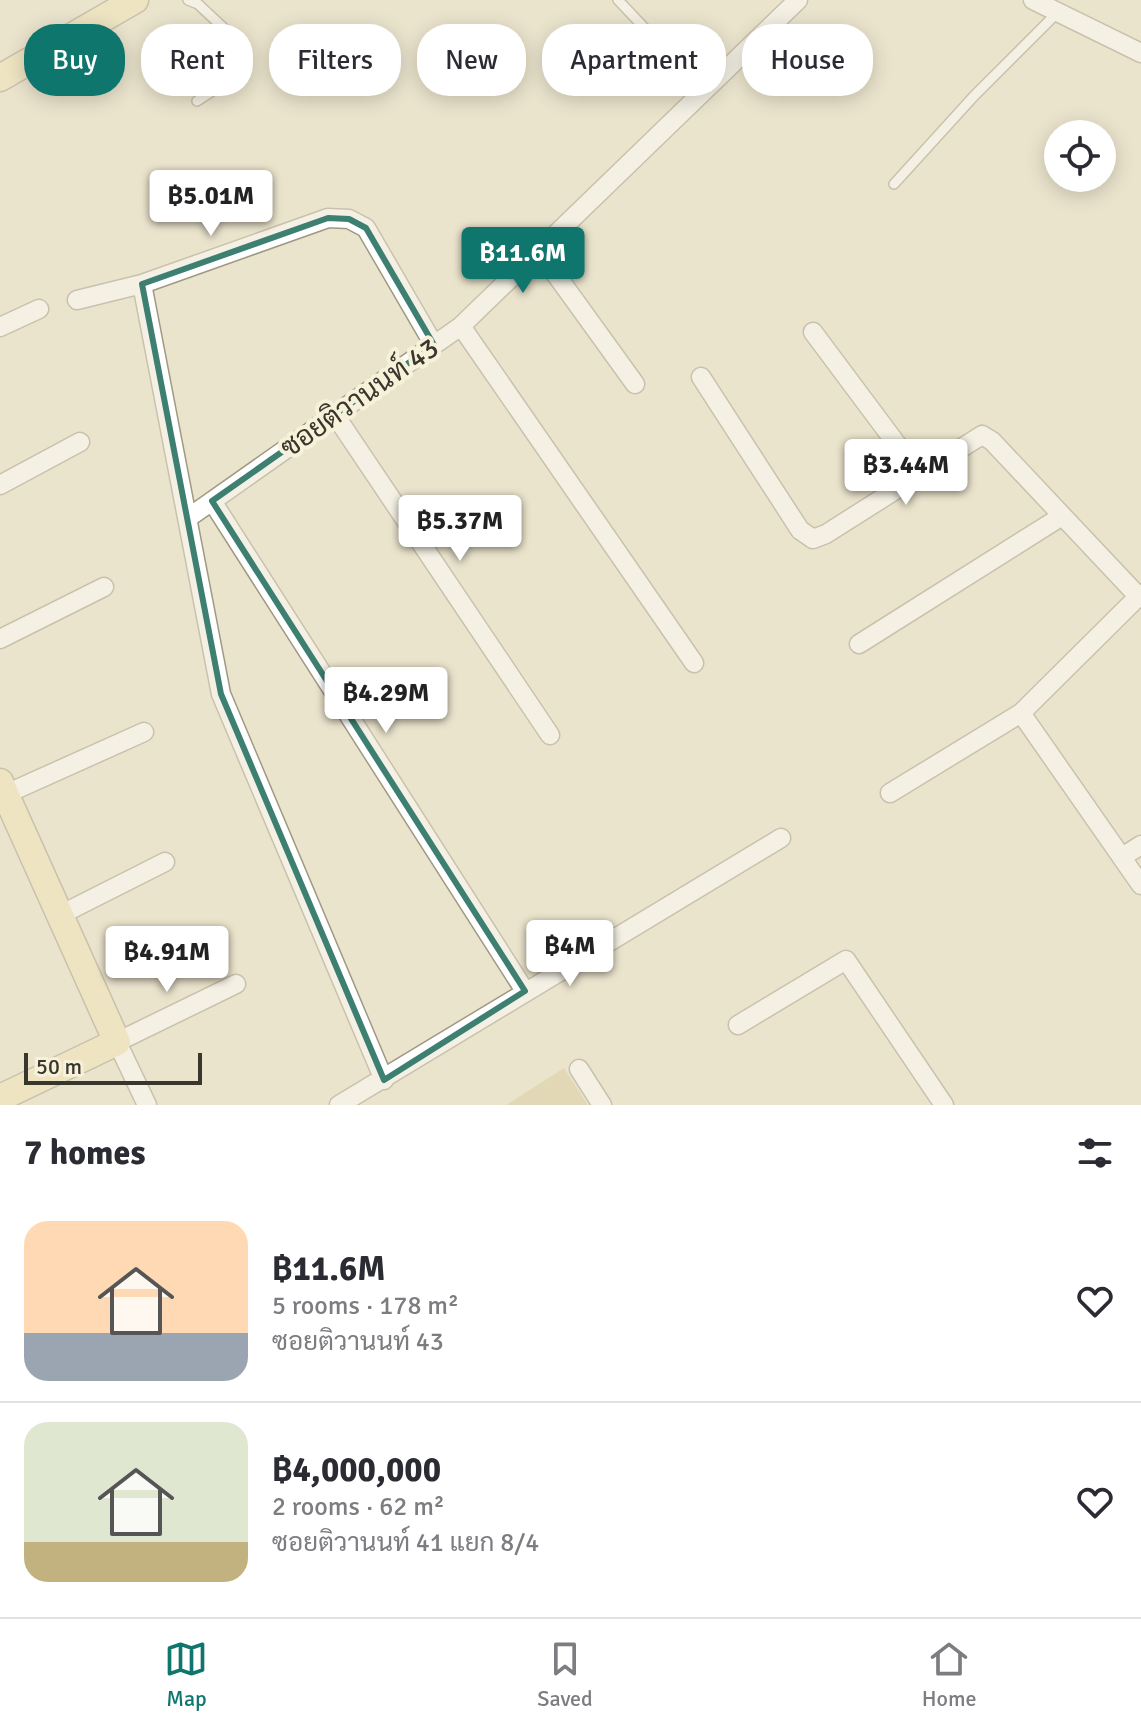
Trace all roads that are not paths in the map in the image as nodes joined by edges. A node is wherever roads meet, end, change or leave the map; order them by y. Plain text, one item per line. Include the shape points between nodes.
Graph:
1 (135, 0) edge
2 (188, 0) edge
3 (618, 0) edge
4 (798, 0) edge
5 (1033, 0) edge
6 (1058, 12) junction
7 (641, 24) edge
8 (1141, 53) edge
9 (726, 70) edge
10 (0, 78) edge
11 (699, 96) edge
12 (197, 101) dead end
13 (894, 184) dead end
14 (539, 251) junction
15 (142, 284) junction
16 (77, 300) dead end
17 (39, 309) dead end
18 (461, 326) junction
19 (0, 327) edge
20 (813, 332) dead end
21 (434, 345) junction
22 (701, 377) dead end
23 (635, 384) dead end
24 (335, 415) junction
25 (80, 442) dead end
26 (919, 474) junction
27 (0, 485) edge
28 (212, 501) junction
29 (1062, 516) junction
30 (188, 518) junction
31 (104, 587) dead end
32 (1139, 595) edge
33 (0, 639) edge
34 (859, 644) dead end
35 (694, 663) dead end
36 (1021, 713) junction
37 (144, 732) dead end
38 (550, 735) dead end
39 (3, 788) edge
40 (890, 793) dead end
41 (781, 838) dead end
42 (1141, 845) edge
43 (1122, 857) junction
44 (165, 862) dead end
45 (1141, 885) edge
46 (60, 915) junction
47 (236, 984) dead end
48 (525, 991) junction
49 (738, 1025) dead end
50 (117, 1042) junction
51 (579, 1069) dead end
52 (384, 1080) junction
53 (0, 1098) edge
54 (147, 1105) edge
55 (339, 1105) edge
56 (602, 1105) edge
57 (944, 1105) edge

1 - 10 street
2 - 12 lane via 230,34 237,68 229,80
3 - 7 lane
4 - 9 street, ซอยติวานนท์ 43
5 - 6 street
6 - 8 street
6 - 13 lane
11 - 14 street, ซอยติวานนท์ 43
14 - 18 street, ซอยติวานนท์ 43
14 - 23 street
15 - 16 street
15 - 21 street via 328,218 349,219 366,228
15 - 30 street
17 - 19 street
18 - 21 street, ซอยติวานนท์ 43
18 - 35 street
20 - 26 street
21 - 24 street, ซอยติวานนท์ 43
22 - 26 street via 800,530 813,539
24 - 28 street, ซอยติวานนท์ 43
24 - 38 street
25 - 27 street
26 - 29 street via 982,435
28 - 30 street, ซอยติวานนท์ 43
28 - 48 street
29 - 32 street
29 - 34 street
30 - 52 street via 221,694
31 - 33 street
32 - 36 street
36 - 40 street
36 - 43 street
37 - 39 street
39 - 46 street
41 - 48 street
42 - 43 street
43 - 45 street
44 - 46 street
46 - 50 street
47 - 50 street
48 - 52 street
49 - 57 street via 846,960
50 - 53 street
50 - 54 street
51 - 56 street
52 - 55 street

